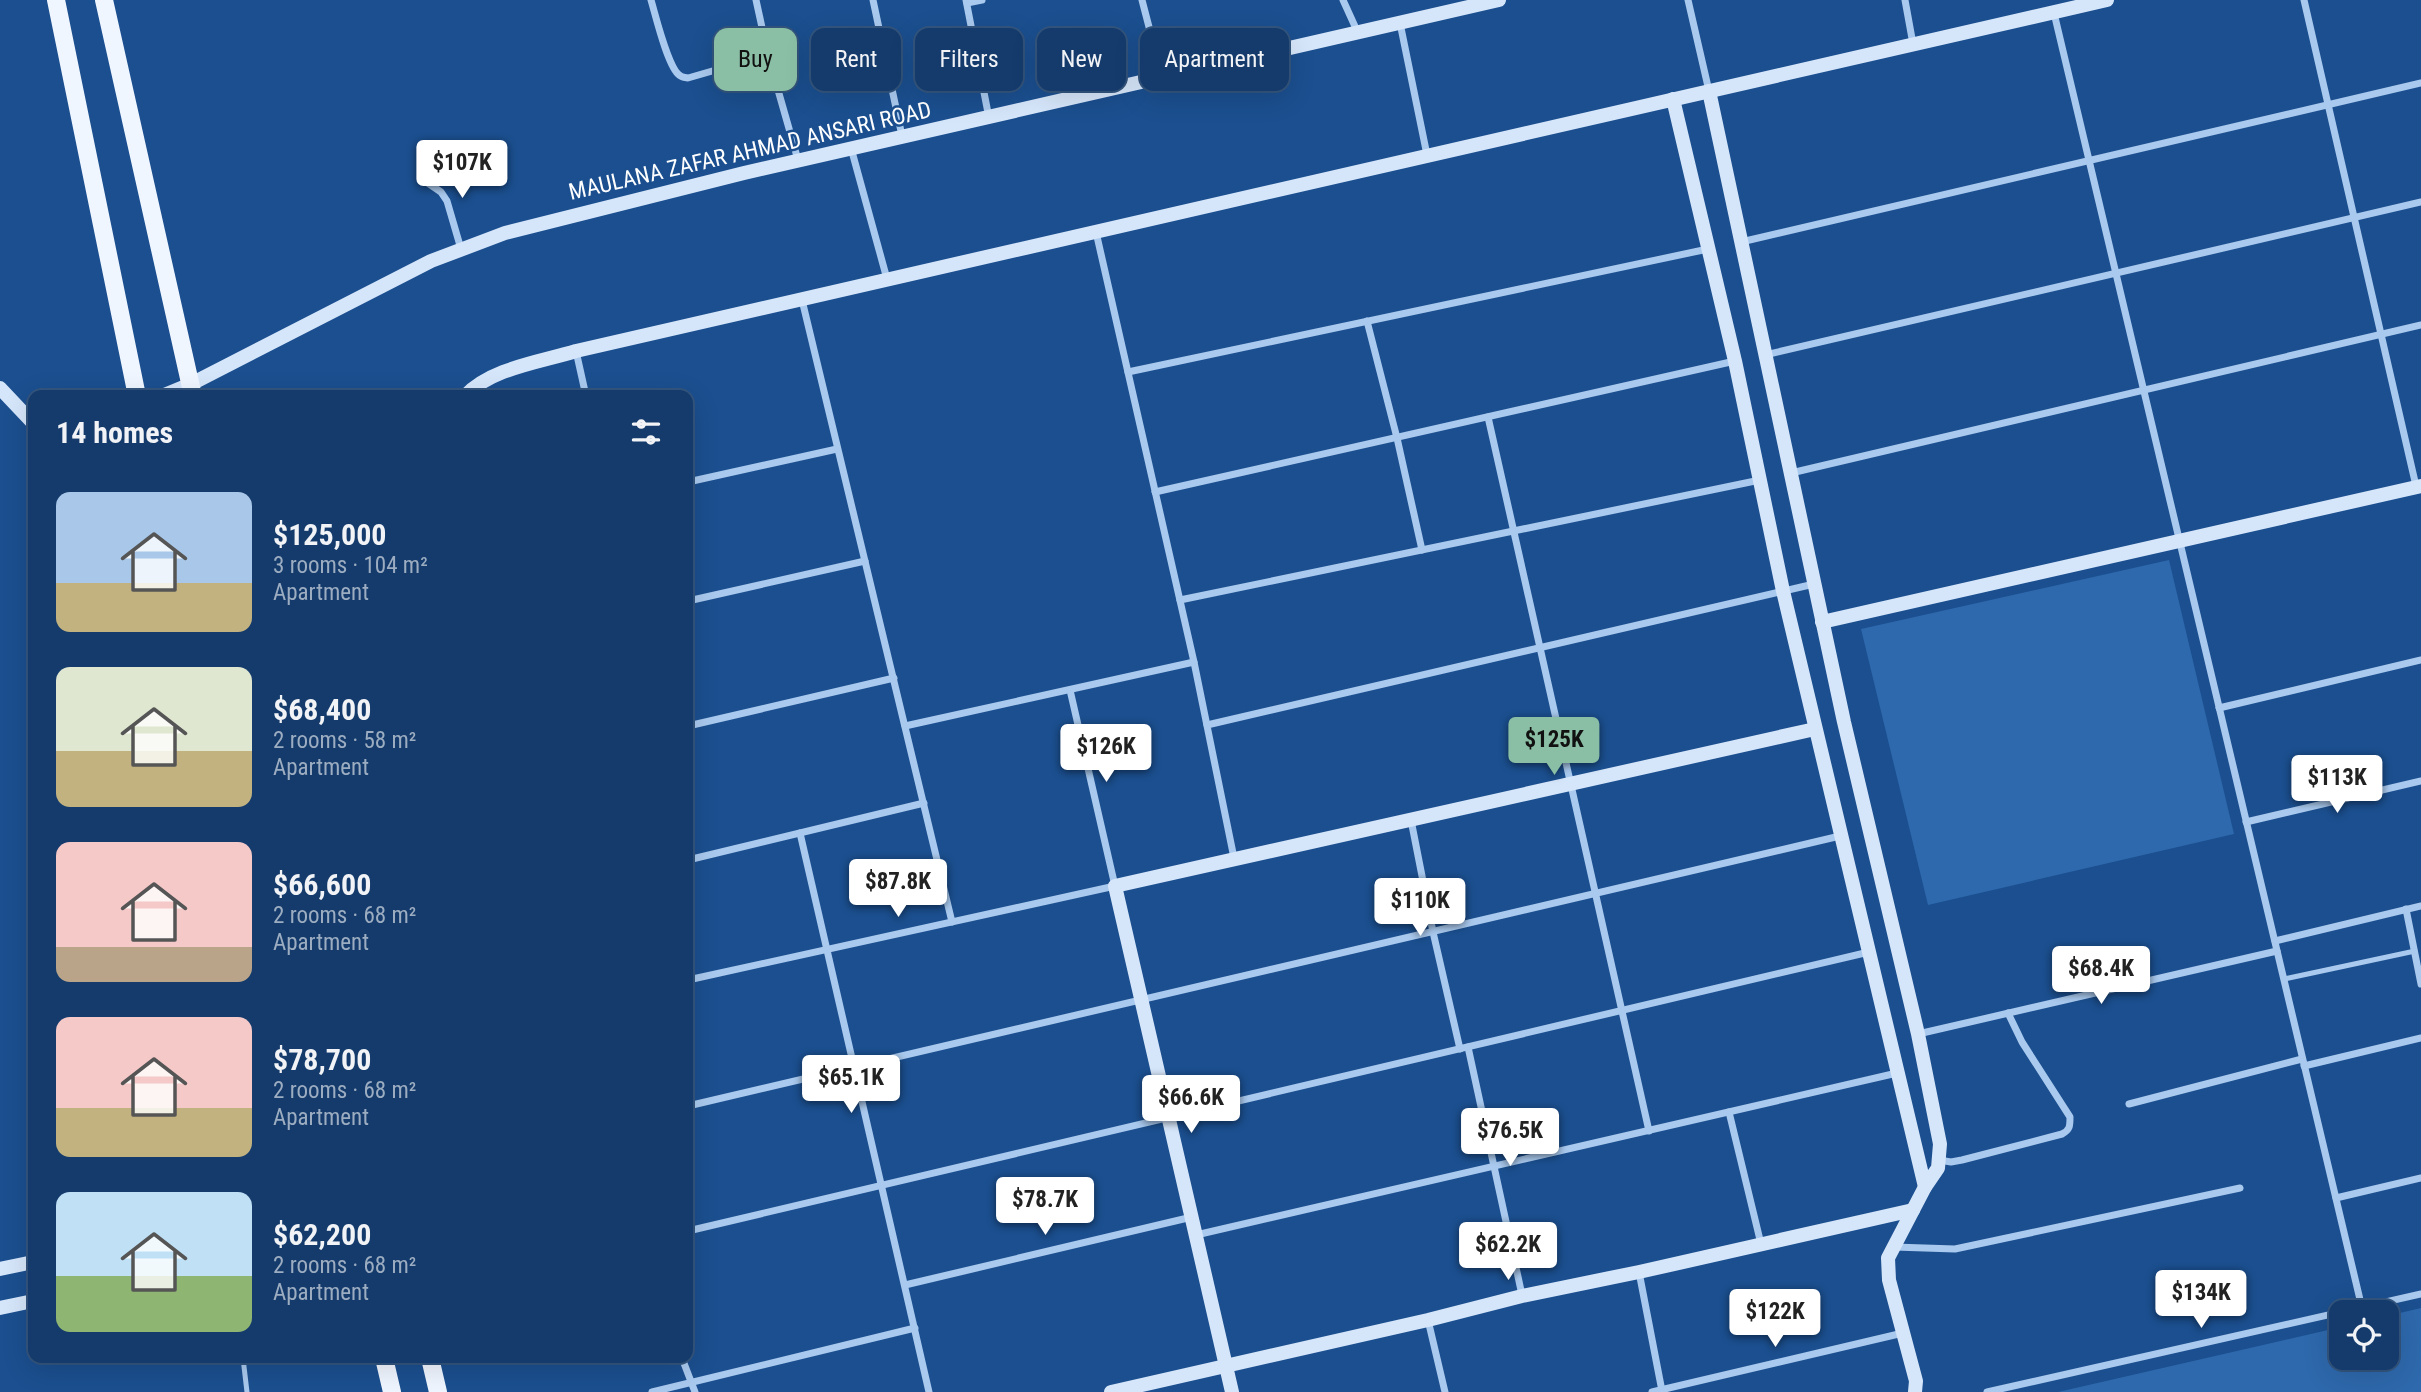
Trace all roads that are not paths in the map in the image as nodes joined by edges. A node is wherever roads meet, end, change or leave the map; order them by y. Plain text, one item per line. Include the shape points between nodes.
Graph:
1 (55, 0) edge
2 (104, 0) edge
3 (651, 0) edge
4 (756, 0) edge
5 (873, 0) edge
6 (982, 0) edge
7 (1142, 0) edge
8 (1343, 0) edge
9 (1499, 0) edge
10 (1688, 0) edge
11 (1905, 0) edge
12 (2107, 0) edge
13 (2304, 0) edge
14 (966, 1) edge
15 (1460, 4) edge
16 (2053, 13) junction
17 (1400, 22) junction
18 (762, 28) edge
19 (1149, 28) edge
20 (1358, 33) junction
21 (1913, 45) junction
22 (1289, 49) edge
23 (714, 71) edge
24 (1140, 83) edge
25 (2421, 83) edge
26 (778, 91) edge
27 (1709, 91) junction
28 (1673, 99) junction
29 (2328, 104) junction
30 (989, 118) junction
31 (902, 138) junction
32 (851, 148) junction
33 (1427, 156) junction
34 (798, 160) junction
35 (2089, 161) junction
36 (422, 179) dead end
37 (2421, 202) edge
38 (2354, 218) junction
39 (1096, 232) junction
40 (1741, 242) junction
41 (461, 249) junction
42 (1708, 249) junction
43 (2116, 274) junction
44 (888, 280) junction
45 (802, 299) junction
46 (1367, 321) junction
47 (2421, 326) edge
48 (2381, 335) junction
49 (576, 351) junction
50 (1765, 355) junction
51 (1735, 361) junction
52 (1128, 372) junction
53 (0, 388) edge
54 (136, 390) edge
55 (192, 390) edge
56 (472, 390) edge
57 (585, 390) edge
58 (2144, 391) junction
59 (1488, 417) junction
60 (28, 418) edge
61 (1397, 438) junction
62 (837, 449) junction
63 (1791, 474) junction
64 (1761, 480) junction
65 (693, 481) edge
66 (2419, 487) edge
67 (1155, 492) junction
68 (1513, 531) junction
69 (2180, 541) junction
70 (1422, 550) junction
71 (865, 561) junction
72 (1814, 584) junction
73 (1783, 591) junction
74 (693, 600) edge
75 (1180, 600) junction
76 (1822, 622) junction
77 (1539, 647) junction
78 (2421, 660) edge
79 (1194, 662) junction
80 (894, 678) junction
81 (1070, 690) junction
82 (2219, 708) junction
83 (693, 725) edge
84 (1207, 725) junction
85 (905, 726) junction
86 (1815, 729) junction
87 (2421, 781) edge
88 (1570, 783) junction
89 (924, 803) junction
90 (1410, 819) junction
91 (2246, 822) junction
92 (800, 832) junction
93 (1840, 836) junction
94 (1234, 858) junction
95 (693, 859) edge
96 (1115, 886) junction
97 (1595, 893) junction
98 (2421, 906) edge
99 (2406, 909) junction
100 (952, 922) junction
101 (1433, 932) junction
102 (2275, 941) junction
103 (827, 949) junction
104 (2277, 951) junction
105 (2414, 951) junction
106 (1869, 952) junction
107 (693, 979) edge
108 (2284, 979) junction
109 (2421, 984) edge
110 (1141, 1000) junction
111 (1622, 1011) junction
112 (2008, 1013) junction
113 (1918, 1034) junction
114 (2421, 1038) edge
115 (1464, 1048) junction
116 (2303, 1062) junction
117 (854, 1067) junction
118 (1896, 1073) junction
119 (2129, 1104) dead end
120 (693, 1106) edge
121 (1729, 1112) junction
122 (1169, 1117) junction
123 (1648, 1130) junction
124 (1938, 1160) junction
125 (1495, 1165) junction
126 (2421, 1178) edge
127 (882, 1185) junction
128 (1925, 1187) junction
129 (2239, 1188) dead end
130 (2336, 1198) junction
131 (1913, 1210) junction
132 (1192, 1217) junction
133 (693, 1230) edge
134 (1196, 1235) junction
135 (1761, 1245) junction
136 (1893, 1247) junction
137 (28, 1263) edge
138 (0, 1269) edge
139 (1639, 1272) junction
140 (905, 1285) junction
141 (2421, 1294) edge
142 (1522, 1296) junction
143 (2360, 1300) edge
144 (2396, 1300) edge
145 (28, 1302) edge
146 (0, 1308) edge
147 (2329, 1315) edge
148 (1429, 1320) junction
149 (915, 1328) junction
150 (1903, 1333) junction
151 (244, 1363) edge
152 (385, 1363) edge
153 (431, 1363) edge
154 (684, 1363) edge
155 (1226, 1366) junction
156 (692, 1383) junction
157 (1915, 1386) edge
158 (1662, 1391) edge
159 (247, 1392) edge
160 (392, 1392) edge
161 (438, 1392) edge
162 (652, 1392) edge
163 (695, 1392) edge
164 (929, 1392) edge
165 (1111, 1392) edge
166 (1232, 1392) edge
167 (1445, 1392) edge
168 (1652, 1392) edge
169 (1929, 1392) edge
170 (1987, 1392) edge

1 - 54 main road
2 - 55 main road
3 - 23 street via 676,73 688,78
4 - 18 street
5 - 31 street
6 - 14 street
7 - 19 street
8 - 20 street
9 - 15 street, MAULANA ZAFAR AHMAD ANSARI ROAD
10 - 27 street
11 - 21 street
12 - 16 street
13 - 29 street
14 - 30 street
15 - 17 street, MAULANA ZAFAR AHMAD ANSARI ROAD
16 - 21 street
16 - 35 street
17 - 20 street, MAULANA ZAFAR AHMAD ANSARI ROAD
17 - 33 street
20 - 22 street, MAULANA ZAFAR AHMAD ANSARI ROAD
21 - 27 street
24 - 30 street, MAULANA ZAFAR AHMAD ANSARI ROAD
25 - 29 street
26 - 34 street
27 - 28 street
27 - 40 street
28 - 33 street
28 - 42 street
29 - 35 street
29 - 38 street
30 - 31 street, MAULANA ZAFAR AHMAD ANSARI ROAD
31 - 32 street, MAULANA ZAFAR AHMAD ANSARI ROAD
32 - 34 street, MAULANA ZAFAR AHMAD ANSARI ROAD
32 - 44 street
33 - 39 street
34 - 41 street, MAULANA ZAFAR AHMAD ANSARI ROAD via 505,233
35 - 40 street
35 - 43 street
36 - 41 street via 447,201
37 - 38 street
38 - 43 street
38 - 48 street
39 - 44 street
39 - 52 street
40 - 50 street
41 - 55 street, MAULANA ZAFAR AHMAD ANSARI ROAD
42 - 46 street
42 - 51 street
43 - 50 street
43 - 58 street
44 - 45 street
45 - 49 street
45 - 62 street
46 - 52 street
46 - 61 street
47 - 48 street
48 - 58 street
48 - 66 street
49 - 56 street via 505,372
49 - 57 street
50 - 63 street
51 - 59 street
51 - 64 street
52 - 67 street
53 - 60 street
58 - 63 street
58 - 69 street
59 - 61 street
59 - 68 street
61 - 67 street
61 - 70 street
62 - 65 street
62 - 71 street
63 - 72 street
64 - 68 street
64 - 73 street
66 - 69 street
67 - 75 street
68 - 70 street
68 - 77 street
69 - 76 street
69 - 82 street
70 - 75 street
71 - 74 street
71 - 80 street
72 - 73 street
72 - 76 street
73 - 77 street
73 - 86 street
75 - 79 street
76 - 113 street
77 - 84 street
77 - 88 street
78 - 82 street
79 - 81 street
79 - 84 street
80 - 83 street
80 - 85 street
81 - 85 street
81 - 96 street
82 - 91 street
84 - 94 street
85 - 89 street
86 - 88 street
86 - 93 street
87 - 91 street
88 - 90 street
88 - 97 street
89 - 92 street
89 - 100 street
90 - 94 street
90 - 101 street
91 - 102 street
92 - 95 street
92 - 103 street
93 - 97 street
93 - 106 street
94 - 96 street
96 - 100 street
96 - 110 street
97 - 101 street
97 - 111 street
98 - 99 street
99 - 102 street
99 - 105 street
100 - 103 street
101 - 110 street
101 - 115 street
102 - 104 street
103 - 107 street
103 - 117 street
104 - 108 street
104 - 112 street
105 - 108 lane
105 - 109 street
106 - 111 street
106 - 118 street
108 - 116 street
110 - 117 street
110 - 122 street
111 - 115 street
111 - 123 street
112 - 113 street
112 - 124 street via 2070,1117 2070,1126 2062,1134 1962,1160
113 - 124 street via 1940,1144
114 - 116 street
115 - 122 street
115 - 125 street
116 - 119 street
116 - 130 street
117 - 120 street
117 - 127 street
118 - 121 street
118 - 128 street
121 - 123 street
121 - 135 street
122 - 127 street
122 - 132 street
123 - 125 street
124 - 128 street
125 - 134 street
125 - 142 street
126 - 130 street
127 - 133 street
127 - 140 street
128 - 131 street
129 - 136 street via 1955,1249
130 - 143 street
131 - 135 street
131 - 136 street
132 - 134 street
132 - 140 street
134 - 155 street
135 - 139 street
136 - 150 street via 1888,1258 1889,1280
137 - 138 street
139 - 142 street
139 - 158 street
140 - 149 street
141 - 144 street
142 - 148 street
145 - 146 street
147 - 170 street
148 - 155 street
148 - 167 street
149 - 156 street
149 - 164 street
150 - 157 street
150 - 158 street
151 - 159 lane
152 - 160 main road
153 - 161 main road
154 - 156 street
155 - 165 street
155 - 166 street
156 - 162 street
156 - 163 street
157 - 169 street
158 - 168 street

